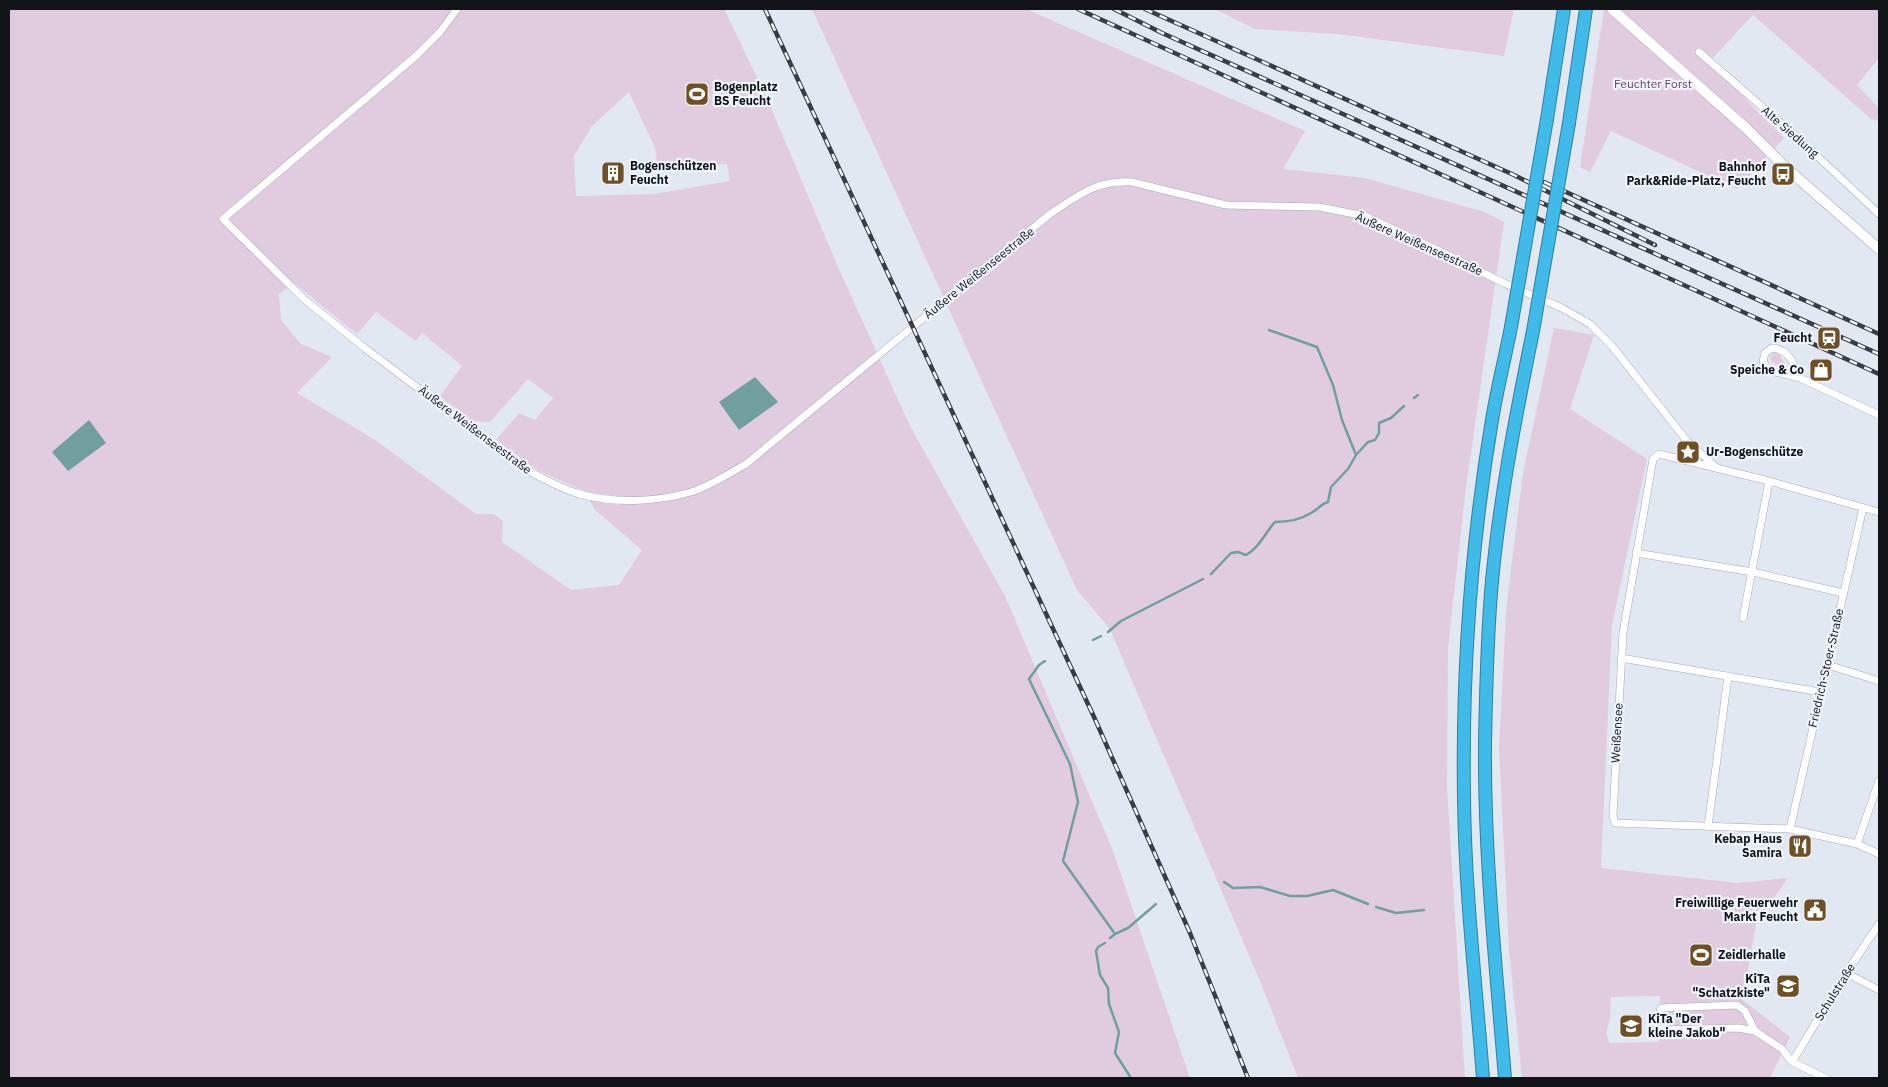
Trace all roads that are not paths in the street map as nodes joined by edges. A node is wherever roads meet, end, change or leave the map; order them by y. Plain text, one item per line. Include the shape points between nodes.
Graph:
1 (457, 9) edge
2 (1612, 9) edge
3 (1563, 11) edge
4 (1585, 13) edge
5 (1699, 52) dead end
6 (1878, 210) edge
7 (1879, 249) edge
8 (1800, 378) junction
9 (1879, 415) edge
10 (1718, 468) junction
11 (1769, 481) junction
12 (1863, 508) junction
13 (1879, 512) edge
14 (1636, 553) junction
15 (1753, 572) junction
16 (1843, 593) junction
17 (1743, 618) dead end
18 (1621, 658) junction
19 (1828, 665) junction
20 (1728, 676) junction
21 (1879, 681) edge
22 (1820, 692) junction
23 (1879, 780) edge
24 (1708, 827) junction
25 (1790, 830) junction
26 (1857, 844) junction
27 (1879, 854) edge
28 (1879, 924) edge
29 (1846, 973) junction
30 (1879, 990) edge
31 (1755, 1031) junction
32 (1792, 1062) junction
33 (1483, 1078) edge
34 (1505, 1078) edge
35 (1826, 1078) edge

1 - 10 street, Äußere Weißenseestraße via 416,56 223,219 305,300 352,338 527,470 556,486 604,500 658,499 692,492 722,478 746,464 1050,214 1091,187 1118,181 1226,205 1327,208 1365,216 1562,308 1590,324 1612,346 1687,441
2 - 7 main road
3 - 33 highway, bridge via 1511,327 1492,419 1479,505 1467,634 1464,801
4 - 34 highway, bridge via 1569,123 1515,418 1492,581 1485,744 1492,915
5 - 6 street, Alte Siedlung
8 - 8 street via 1784,352 1772,348 1765,353 1763,361 1771,371
8 - 9 street
10 - 11 street
10 - 14 street via 1659,454 1652,459
11 - 12 street
11 - 15 street
12 - 13 street
12 - 16 street, Friedrich-Stoer-Straße
14 - 15 street
14 - 18 street
15 - 16 street
15 - 17 street
16 - 19 street, Friedrich-Stoer-Straße
18 - 20 street
18 - 24 street, Weißensee via 1615,823
19 - 21 street
19 - 22 street, Friedrich-Stoer-Straße
20 - 22 street
20 - 24 street
22 - 25 street, Friedrich-Stoer-Straße
23 - 26 street
24 - 25 street, Weißensee
25 - 26 street, Weißensee
26 - 27 street, Weißensee
28 - 29 street, Schulstraße
29 - 30 street
29 - 32 street, Schulstraße
31 - 31 street via 1745,1012 1737,1005 1661,1008 1658,1021 1664,1030 1738,1028
31 - 32 street via 1782,1049
32 - 35 street

